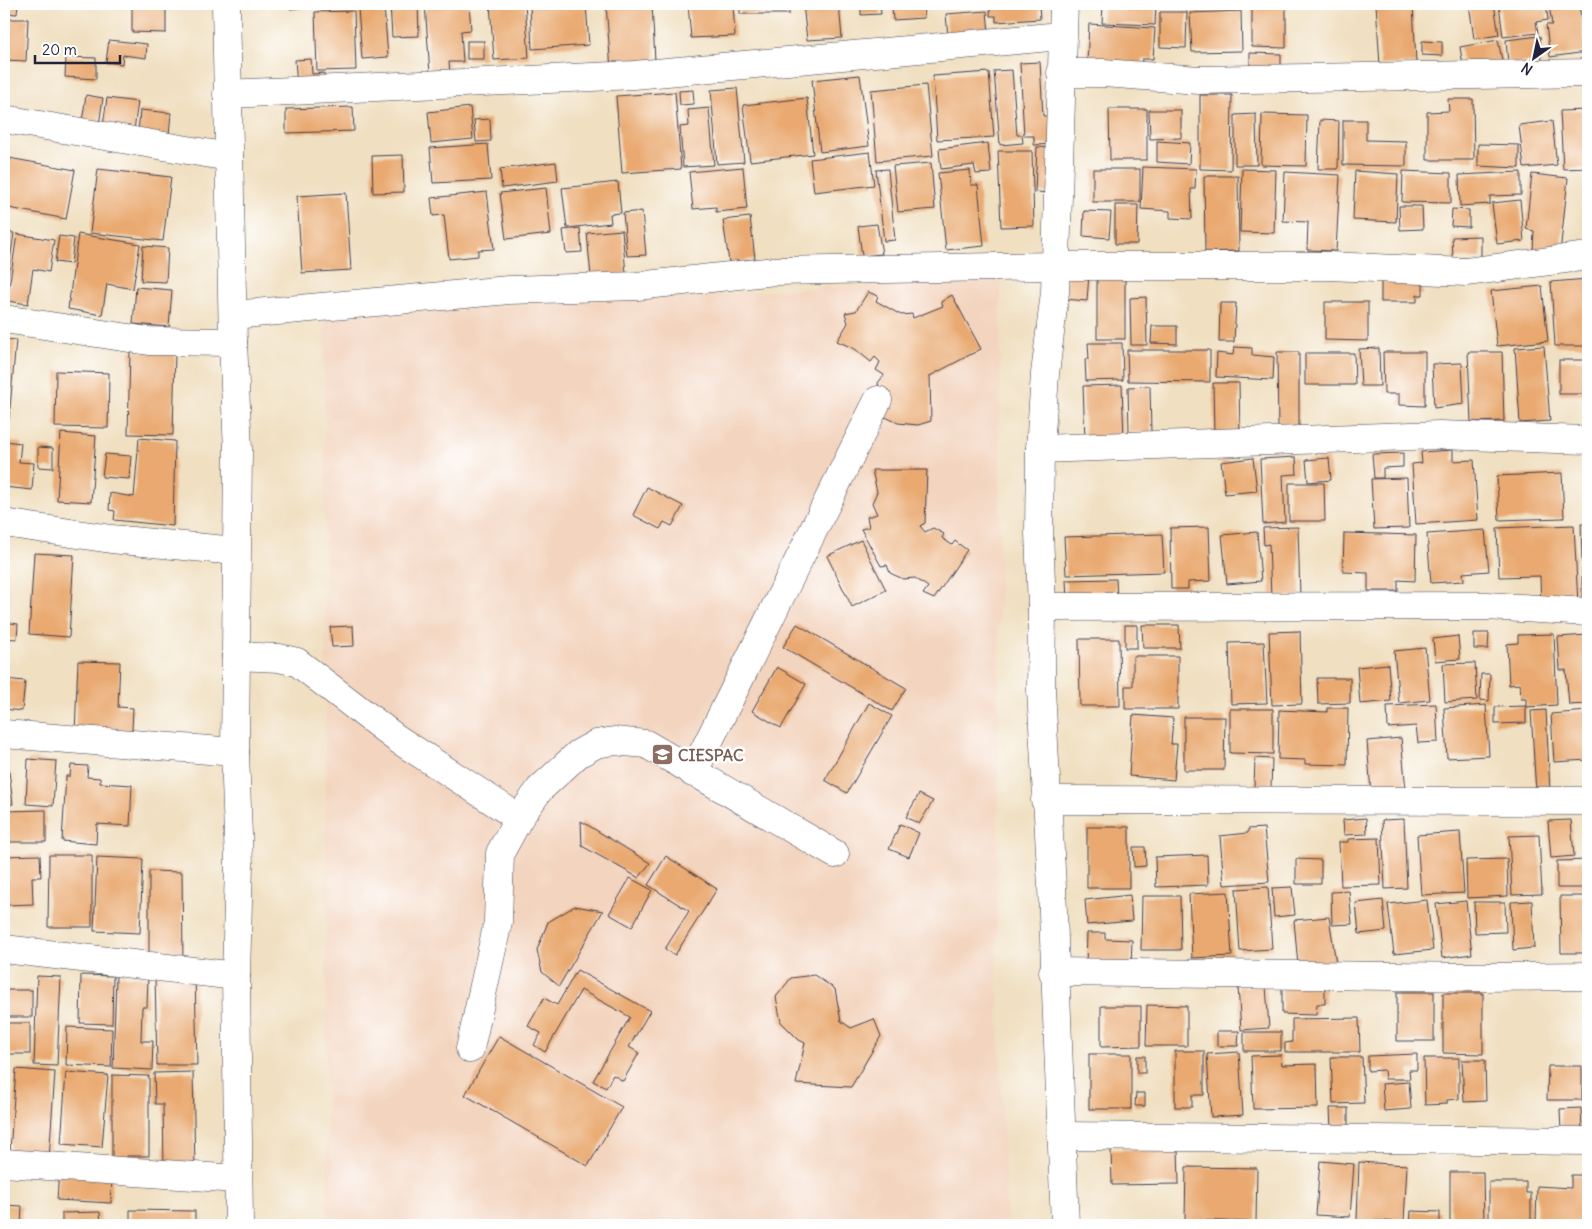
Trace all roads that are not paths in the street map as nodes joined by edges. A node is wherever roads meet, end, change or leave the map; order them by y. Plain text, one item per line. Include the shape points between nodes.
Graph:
1 (226, 4) edge
2 (1064, 4) edge
3 (1061, 36) junction
4 (1061, 73) junction
5 (1588, 73) edge
6 (227, 94) junction
7 (4, 119) edge
8 (229, 157) junction
9 (1588, 256) edge
10 (1055, 266) junction
11 (233, 315) junction
12 (4, 318) edge
13 (233, 342) junction
14 (878, 400) dead end
15 (1588, 440) edge
16 (1040, 449) junction
17 (4, 523) edge
18 (236, 551) junction
19 (1042, 607) junction
20 (1588, 612) edge
21 (236, 656) junction
22 (4, 734) edge
23 (235, 752) junction
24 (693, 773) junction
25 (1046, 800) junction
26 (1588, 801) edge
27 (519, 818) junction
28 (835, 854) dead end
29 (4, 949) edge
30 (1053, 972) junction
31 (236, 976) junction
32 (1588, 976) edge
33 (470, 1049) dead end
34 (1061, 1136) junction
35 (1588, 1141) edge
36 (4, 1163) edge
37 (238, 1180) junction
38 (239, 1225) edge
39 (1065, 1225) edge

1 - 6 main road
2 - 3 main road
3 - 4 main road
3 - 6 main road via 634,75
4 - 5 main road via 1199,80
4 - 10 main road
6 - 8 main road
7 - 8 main road
8 - 11 main road
9 - 10 main road via 1466,272 1329,266
10 - 11 main road via 775,271 637,286 509,290
10 - 16 main road
11 - 13 main road
12 - 13 main road via 149,341
13 - 18 main road via 238,450
14 - 24 main road
15 - 16 main road via 1439,434
16 - 19 main road
17 - 18 main road
18 - 21 main road
19 - 20 main road via 1487,606
19 - 25 main road via 1040,690
21 - 23 main road
21 - 27 main road via 297,662 396,738
22 - 23 main road
23 - 31 main road via 239,864
24 - 27 main road via 646,744 614,741 596,744 555,773
24 - 28 main road
25 - 26 main road
25 - 30 main road
27 - 33 main road via 500,853 498,922
29 - 31 main road
30 - 32 main road
30 - 34 main road
31 - 37 main road
34 - 35 main road
34 - 39 main road
36 - 37 main road
37 - 38 main road

